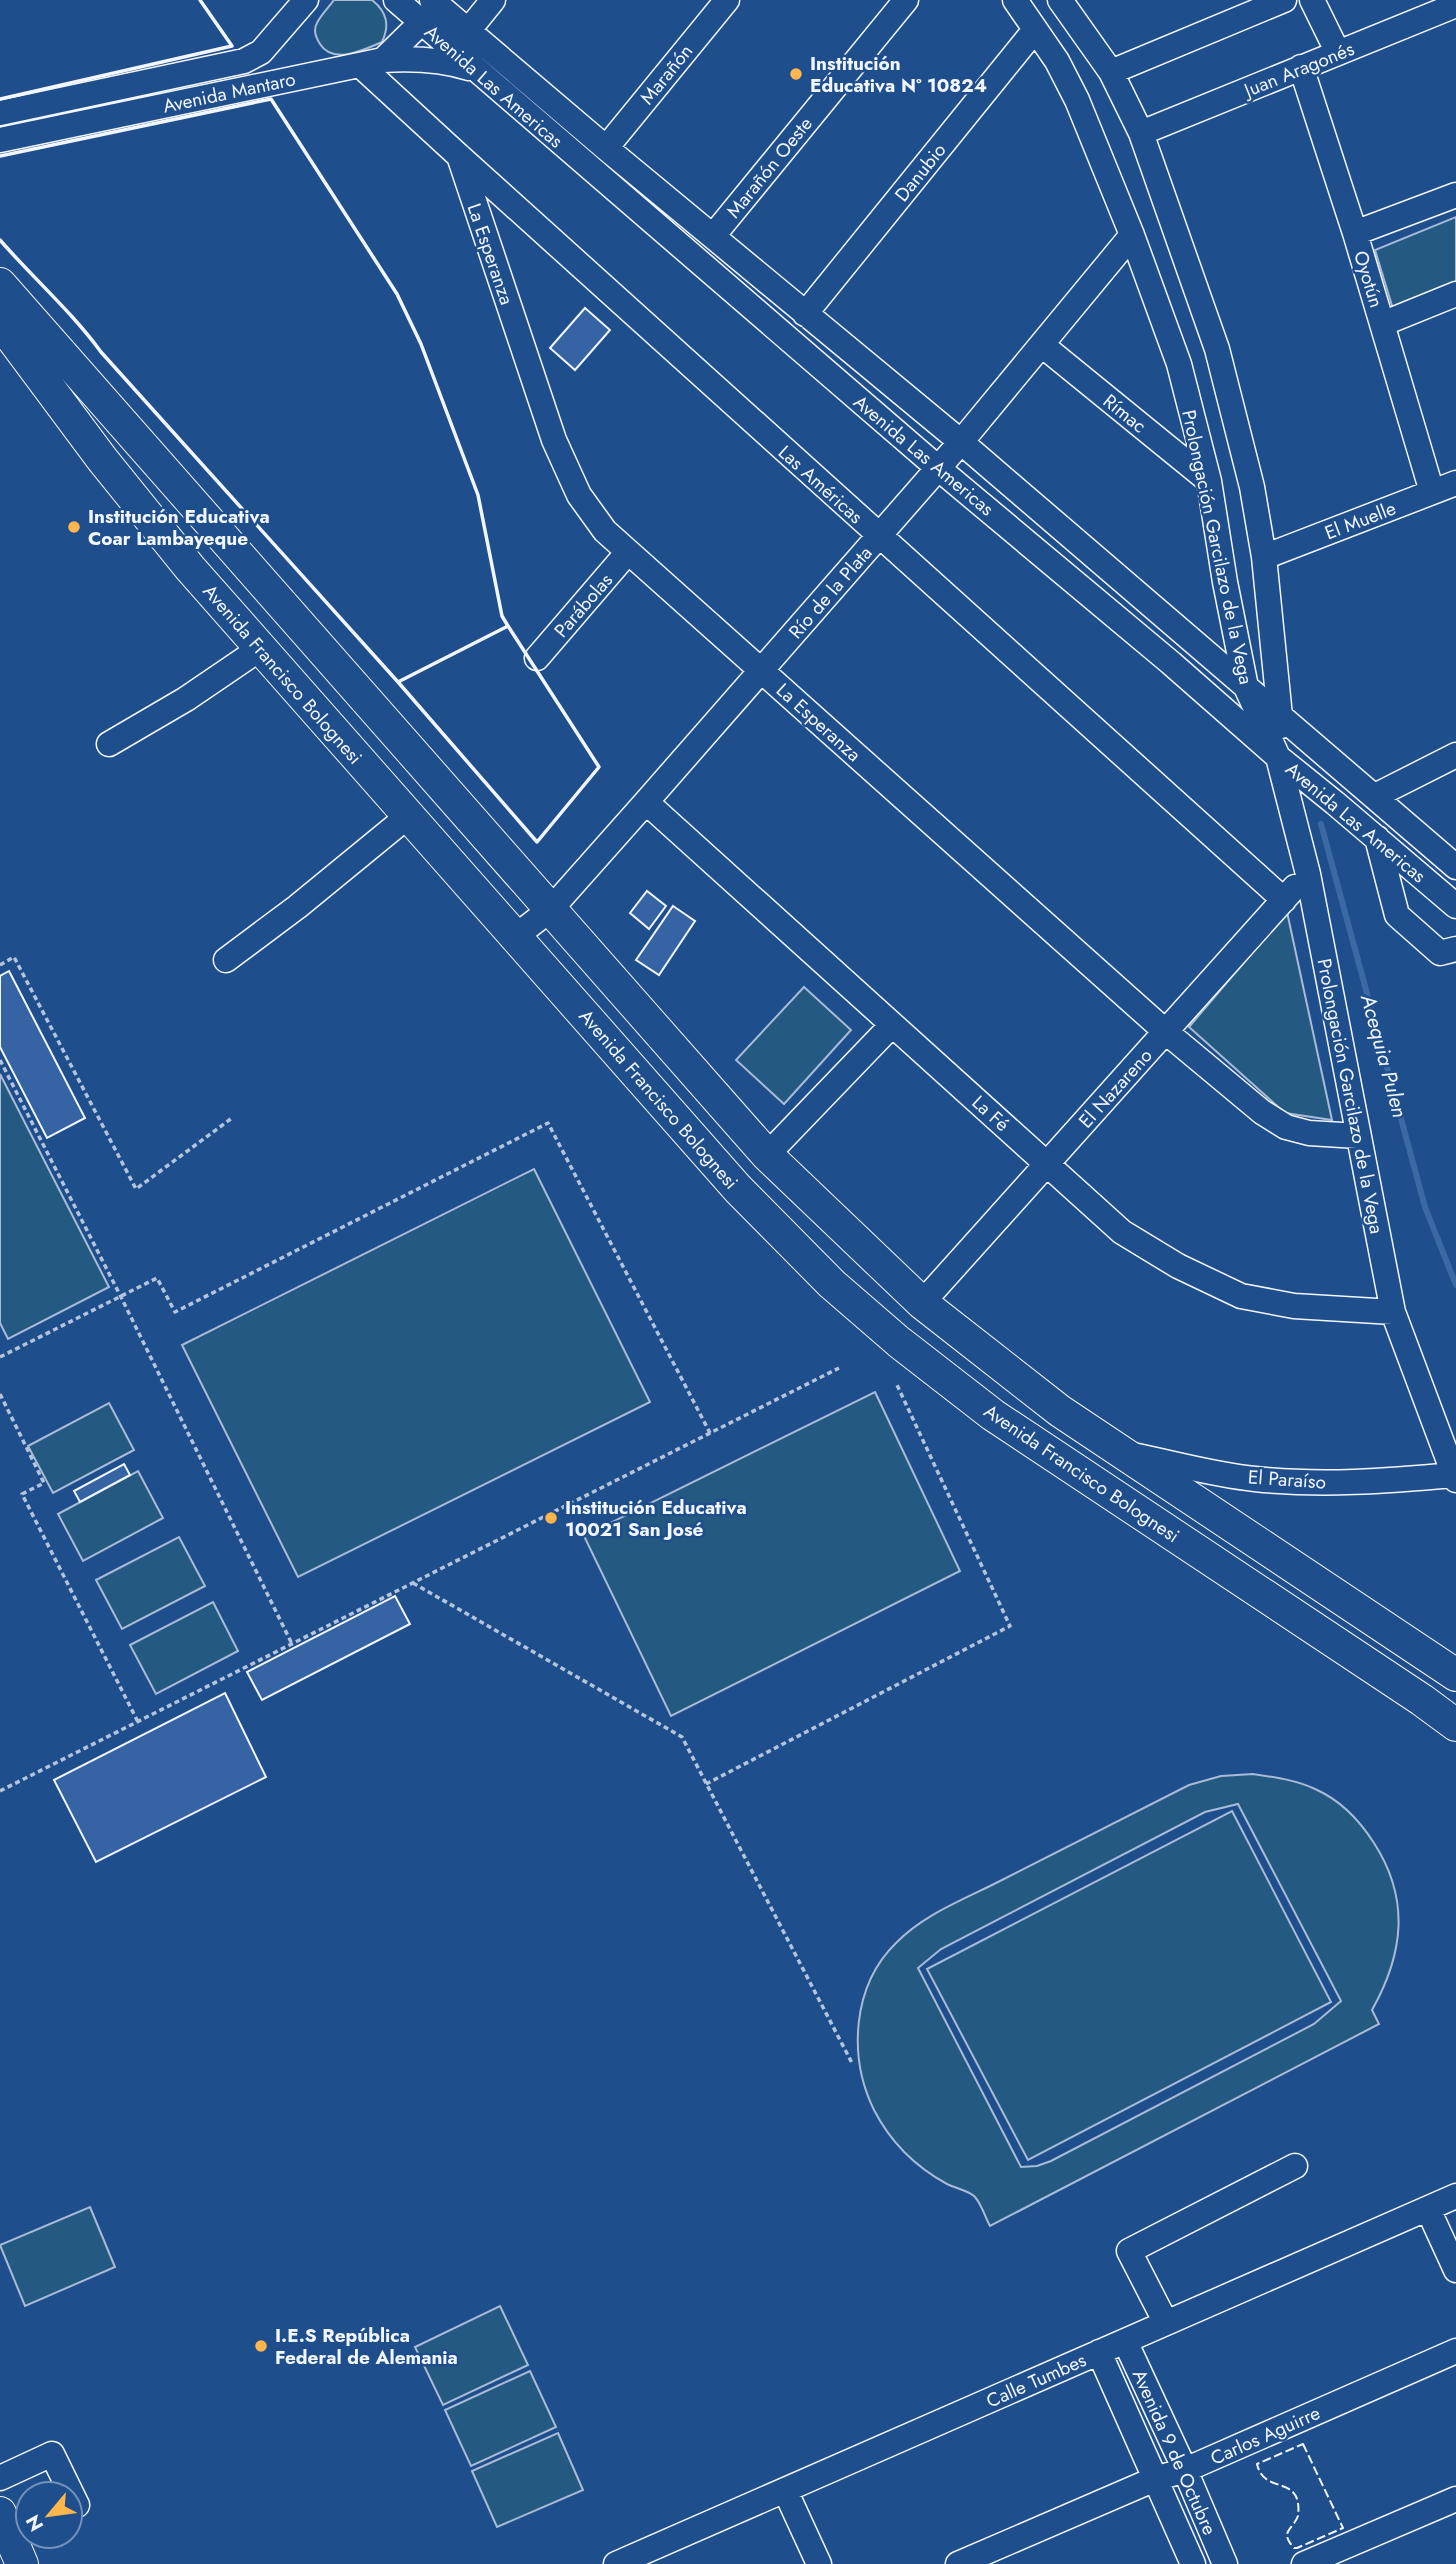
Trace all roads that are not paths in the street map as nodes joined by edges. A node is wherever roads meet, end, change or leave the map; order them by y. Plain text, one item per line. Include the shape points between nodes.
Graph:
1 (306, 0) edge
2 (396, 0) edge
3 (493, 0) edge
4 (727, 0) edge
5 (906, 0) edge
6 (1015, 0) edge
7 (1060, 0) edge
8 (1284, 0) edge
9 (1312, 0) edge
10 (1456, 5) edge
11 (430, 9) edge
12 (468, 31) junction
13 (1034, 31) junction
14 (277, 34) junction
15 (1338, 52) junction
16 (372, 63) junction
17 (1301, 67) junction
18 (475, 70) junction
19 (1111, 72) junction
20 (295, 79) junction
21 (0, 113) edge
22 (1141, 132) junction
23 (0, 140) edge
24 (606, 148) junction
25 (459, 156) junction
26 (1456, 195) edge
27 (1355, 233) junction
28 (1132, 235) junction
29 (713, 236) junction
30 (0, 285) edge
31 (1456, 295) edge
32 (805, 314) junction
33 (1382, 324) junction
34 (5, 339) edge
35 (1042, 345) junction
36 (961, 442) junction
37 (938, 468) junction
38 (1209, 481) junction
39 (1456, 483) edge
40 (1432, 492) junction
41 (879, 536) junction
42 (628, 552) junction
43 (1264, 557) junction
44 (261, 648) junction
45 (537, 658) dead end
46 (761, 670) junction
47 (1246, 687) junction
48 (1282, 718) junction
49 (109, 744) dead end
50 (1456, 755) edge
51 (1278, 757) junction
52 (1375, 796) junction
53 (646, 802) junction
54 (408, 816) junction
55 (1377, 838) junction
56 (1456, 867) edge
57 (1308, 874) junction
58 (1284, 900) junction
59 (1456, 906) edge
60 (551, 909) junction
61 (516, 936) junction
62 (1456, 949) edge
63 (226, 960) dead end
64 (892, 1025) junction
65 (1166, 1031) junction
66 (1358, 1136) junction
67 (767, 1155) junction
68 (1047, 1164) junction
69 (922, 1303) junction
70 (1393, 1312) junction
71 (1122, 1453) junction
72 (1455, 1478) edge
73 (1456, 1675) edge
74 (1456, 1725) edge
75 (1295, 2166) dead end
76 (1456, 2196) edge
77 (1428, 2209) junction
78 (1456, 2270) edge
79 (1166, 2323) junction
80 (1125, 2341) junction
81 (1456, 2351) edge
82 (1100, 2352) junction
83 (1185, 2470) junction
84 (0, 2478) edge
85 (1155, 2479) junction
86 (65, 2480) edge
87 (785, 2490) junction
88 (1456, 2499) edge
89 (647, 2558) edge
90 (616, 2564) edge
91 (819, 2564) edge
92 (958, 2564) edge
93 (1193, 2564) edge
94 (1225, 2564) edge
95 (1304, 2564) edge

1 - 14 street, Avenida Mantaro
2 - 11 street, Avenida Las Americas
3 - 12 street
4 - 24 street, Marañón
5 - 29 street, Marañón Oeste
6 - 13 street, Prolongación Garcilazo de la Vega
7 - 19 street
8 - 19 street
9 - 15 street
10 - 15 street, Juan Aragonés
11 - 12 street, Avenida Las Americas
11 - 16 street
11 - 18 street, Avenida Las Americas
12 - 24 street, Avenida Las Americas
13 - 28 street, Prolongación Garcilazo de la Vega via 1077,100
13 - 32 street, Danubio
14 - 20 street via 273,56 277,66
14 - 21 street, Avenida Mantaro via 261,52 244,61
15 - 17 street, Juan Aragonés
16 - 18 street, Avenida Mantaro via 415,58
16 - 20 street, Avenida Mantaro
16 - 25 street, Las Américas
17 - 22 street, Juan Aragonés
17 - 27 street, Oyotún
18 - 37 street, Avenida Las Americas
19 - 22 street
20 - 23 street, Avenida Mantaro
22 - 43 street via 1216,349 1252,487
24 - 29 street, Avenida Las Americas
25 - 41 street, Las Américas
25 - 42 street, La Esperanza via 554,440 579,495 605,531
26 - 27 street
27 - 33 street, Oyotún
28 - 35 street, Río de la Plata
28 - 38 street, Prolongación Garcilazo de la Vega via 1179,364
29 - 32 street, Avenida Las Americas
30 - 60 main road, Avenida Francisco Bolognesi
31 - 33 street
32 - 36 street, Avenida Las Americas
33 - 40 street, Oyotún
34 - 44 main road, Avenida Francisco Bolognesi
35 - 36 street, Río de la Plata
35 - 38 street, Rímac
36 - 37 street, Río de la Plata
36 - 47 street, Avenida Las Americas
37 - 41 street, Río de la Plata
37 - 51 street, Avenida Las Americas
38 - 47 street, Prolongación Garcilazo de la Vega
39 - 40 street, El Muelle
40 - 43 street, El Muelle
41 - 46 street, Río de la Plata
41 - 58 street, Las Américas
42 - 45 street, Parábolas
42 - 46 street, La Esperanza
43 - 48 street
44 - 49 street
44 - 54 main road, Avenida Francisco Bolognesi
46 - 53 street, Río de la Plata
46 - 65 street, La Esperanza
47 - 48 street, Avenida Las Americas
47 - 51 street, Prolongación Garcilazo de la Vega
48 - 51 street
48 - 52 street, Avenida Las Americas
50 - 52 street
51 - 55 street, Avenida Las Americas
51 - 57 street, Prolongación Garcilazo de la Vega
52 - 56 street, Avenida Las Americas
53 - 60 street, Río de la Plata
53 - 64 street, La Fé
54 - 61 main road, Avenida Francisco Bolognesi
54 - 63 street
55 - 59 street, Avenida Las Americas
55 - 62 street via 1397,915 1440,953
57 - 58 street, El Nazareno
57 - 66 street, Prolongación Garcilazo de la Vega
58 - 65 street, El Nazareno
60 - 61 street, Río de la Plata
60 - 67 main road, Avenida Francisco Bolognesi
61 - 74 main road, Avenida Francisco Bolognesi via 738,1189 832,1284 899,1342 993,1415
64 - 67 street
64 - 68 street, La Fé
65 - 66 street, La Esperanza via 1286,1127
65 - 68 street, El Nazareno
66 - 70 street, Prolongación Garcilazo de la Vega
67 - 69 main road, Avenida Francisco Bolognesi
68 - 69 street, El Nazareno
68 - 70 street, La Fé via 1122,1232 1241,1296 1294,1306
69 - 71 main road, Avenida Francisco Bolognesi via 1060,1411
70 - 72 street, Prolongación Garcilazo de la Vega
71 - 72 street, El Paraíso via 1252,1479 1371,1482
71 - 73 main road, Avenida Francisco Bolognesi
75 - 79 street via 1129,2251
76 - 77 street, Calle Tumbes
77 - 78 street
77 - 79 street, Calle Tumbes
79 - 80 street, Calle Tumbes
80 - 82 street, Calle Tumbes
80 - 83 street, Avenida 9 de Octubre
81 - 83 street, Carlos Aguirre
82 - 85 street, Avenida 9 de Octubre
82 - 87 street, Calle Tumbes
83 - 85 street, Carlos Aguirre
83 - 94 street, Avenida 9 de Octubre
84 - 86 street via 52,2454
85 - 92 street, Carlos Aguirre
85 - 93 street, Avenida 9 de Octubre
87 - 89 street, Calle Tumbes
87 - 91 street
88 - 95 street
89 - 90 street, Calle Tumbes

